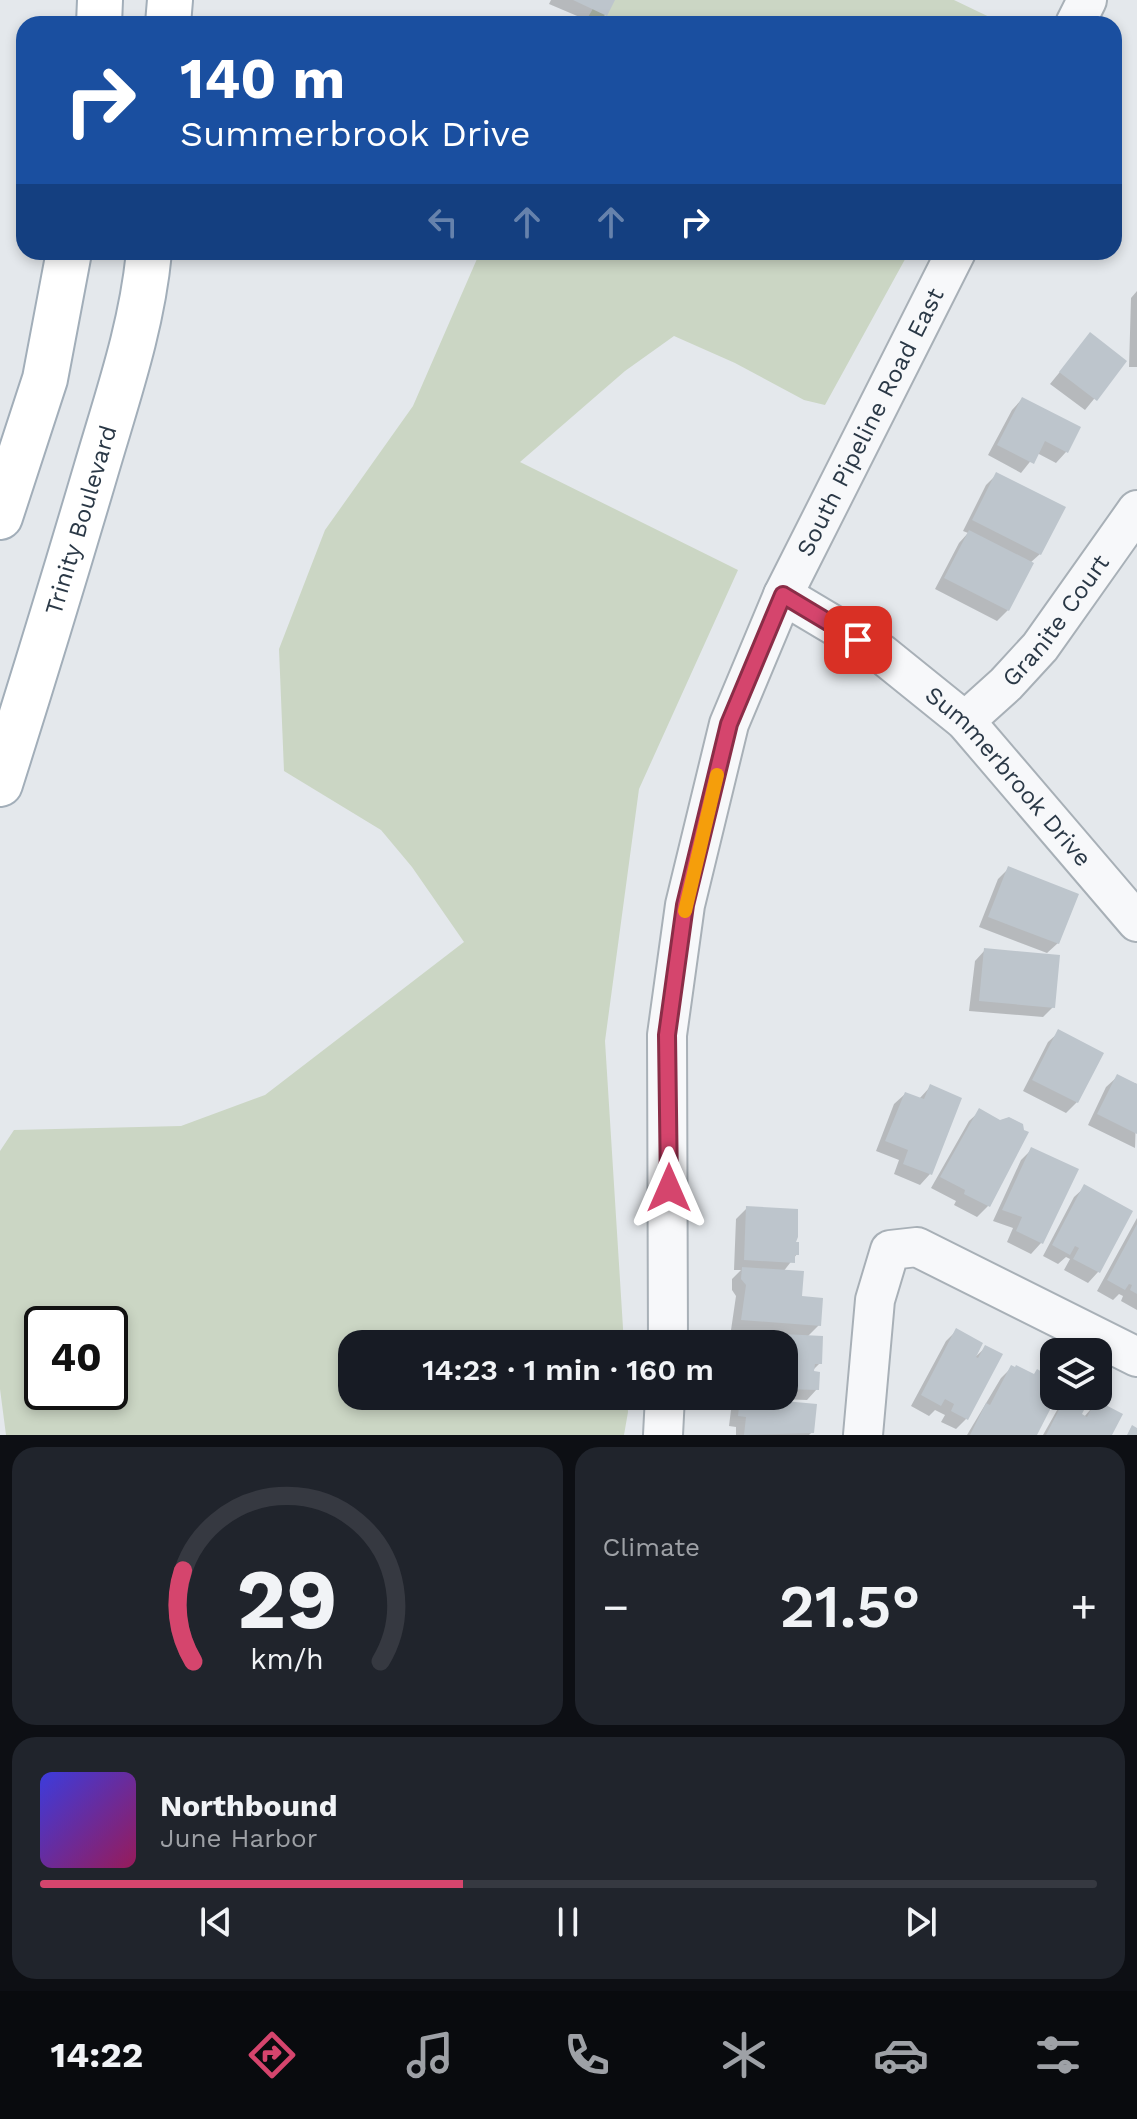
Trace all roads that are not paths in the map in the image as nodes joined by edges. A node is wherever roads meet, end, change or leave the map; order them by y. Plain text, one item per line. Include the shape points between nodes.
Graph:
1 (67, 260) edge
2 (148, 260) edge
3 (952, 260) edge
4 (1137, 510) edge
5 (0, 517) edge
6 (783, 595) junction
7 (965, 721) junction
8 (0, 784) edge
9 (1137, 922) edge
10 (668, 1330) edge
11 (1137, 1357) edge
12 (664, 1410) edge
13 (663, 1435) edge
14 (863, 1435) edge

1 - 5 main road via 45,379
2 - 8 main road, Trinity Boulevard via 129,358
3 - 6 street, South Pipeline Road East
4 - 7 street, Granite Court via 1040,647
6 - 7 street, Summerbrook Drive via 882,654
6 - 10 street, South Pipeline Road East via 729,724 685,905 667,1035
7 - 9 street, Summerbrook Drive
11 - 14 street via 917,1247 890,1250 875,1300
12 - 13 street

